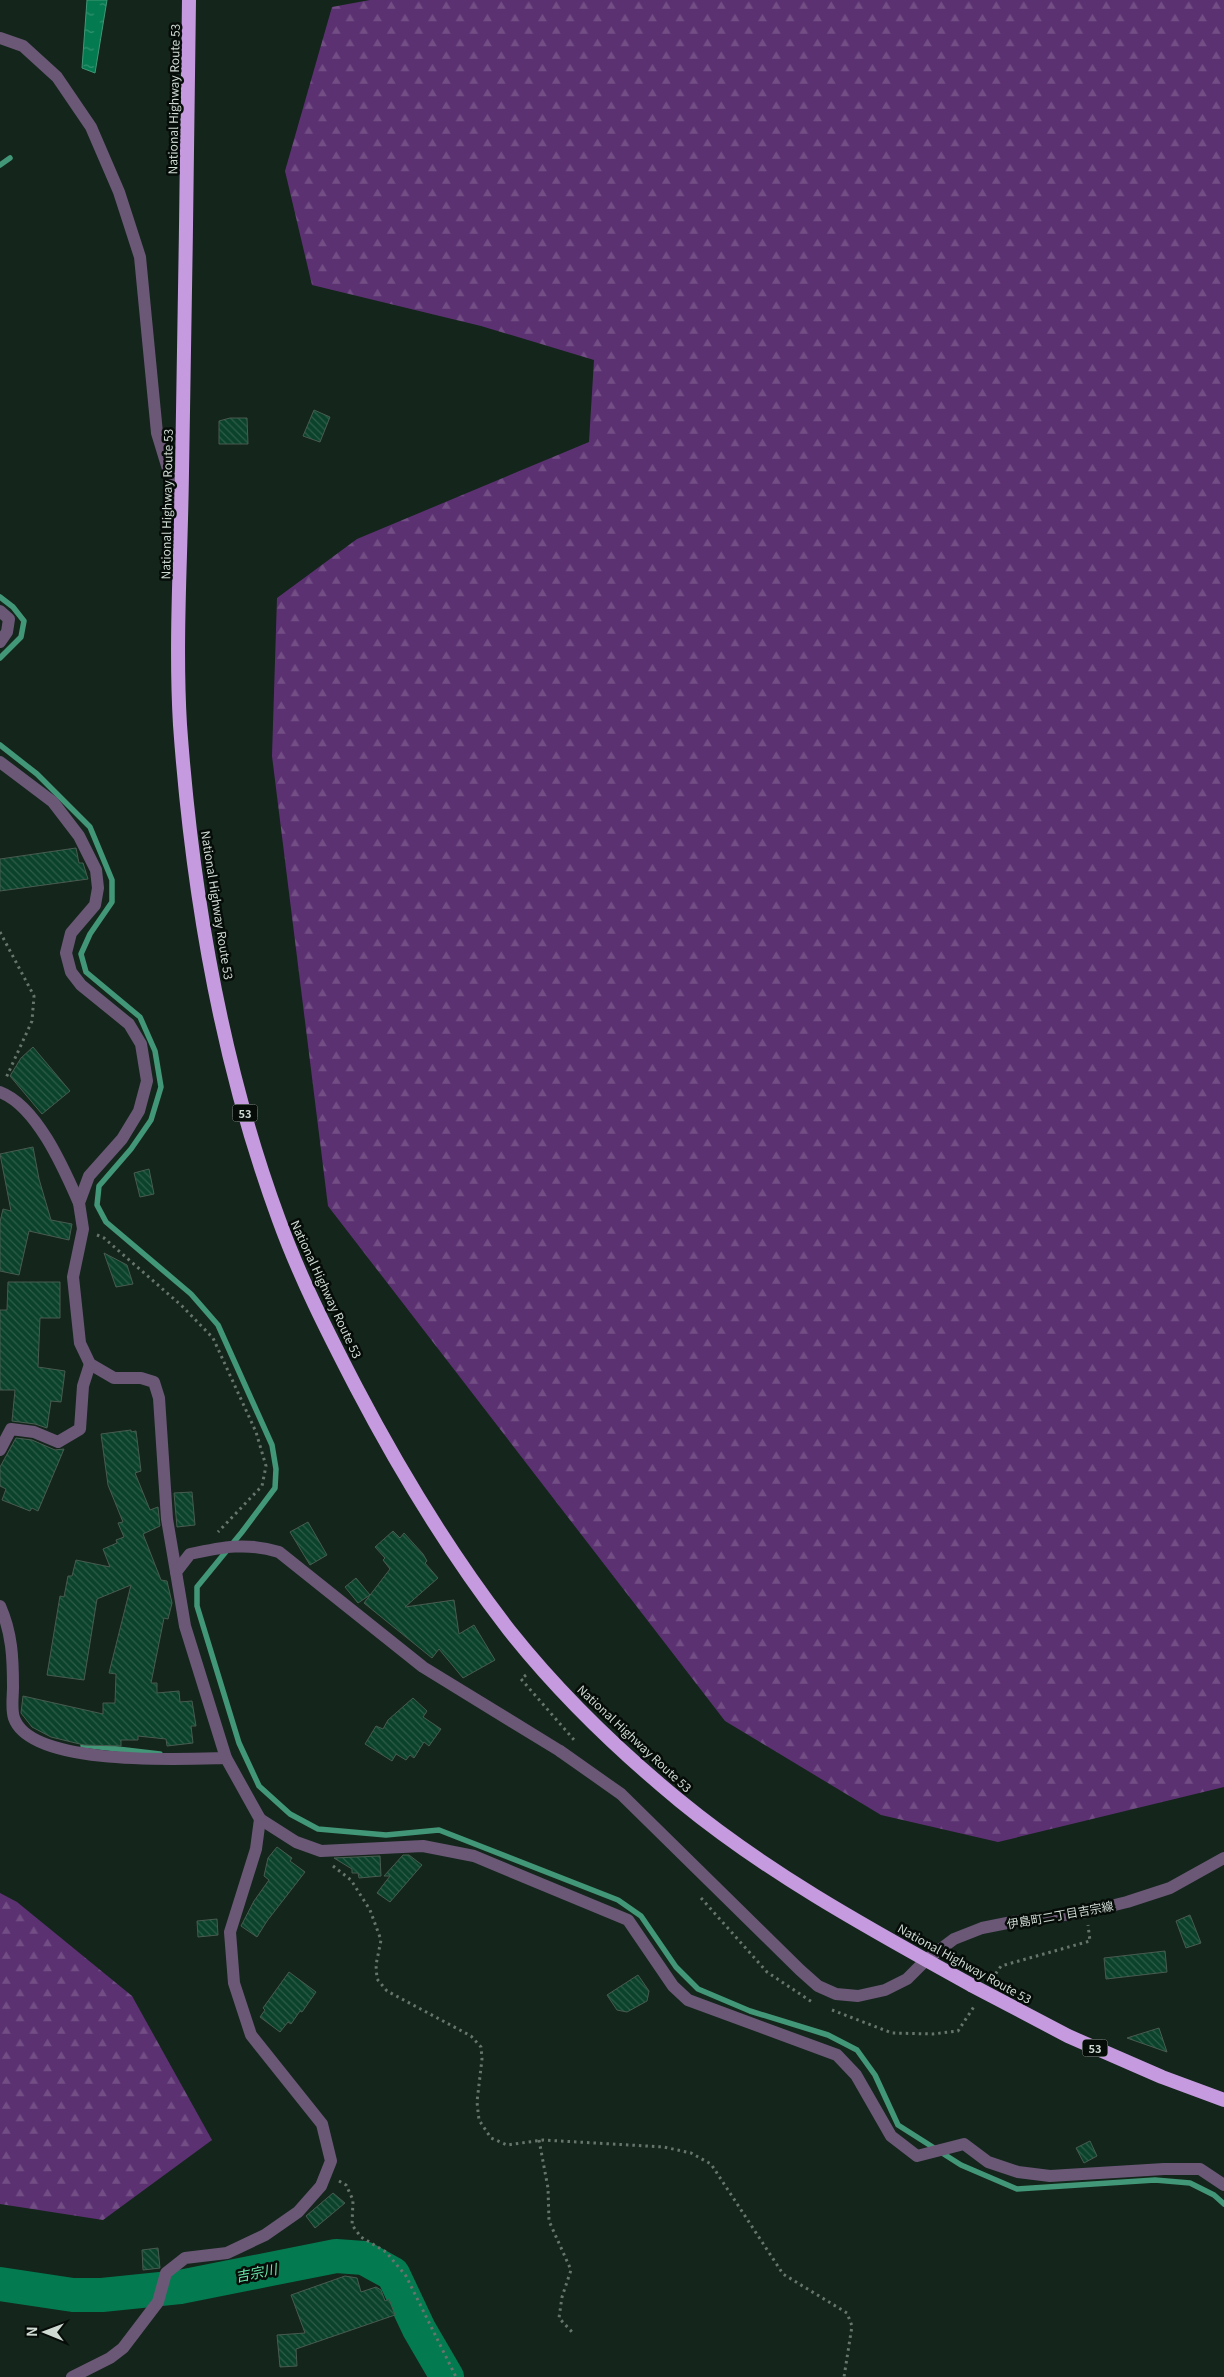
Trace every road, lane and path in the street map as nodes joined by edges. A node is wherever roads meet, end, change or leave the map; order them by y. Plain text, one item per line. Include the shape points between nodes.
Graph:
1 (190, 0) edge
2 (0, 38) edge
3 (182, 514) junction
4 (0, 611) edge
5 (0, 642) edge
6 (0, 762) edge
7 (0, 932) edge
8 (0, 1092) edge
9 (79, 1203) junction
10 (83, 1229) junction
11 (90, 1364) junction
12 (0, 1450) edge
13 (204, 1551) junction
14 (176, 1572) junction
15 (0, 1606) edge
16 (521, 1679) dead end
17 (582, 1746) dead end
18 (226, 1758) junction
19 (260, 1819) junction
20 (321, 1851) junction
21 (1224, 1858) edge
22 (695, 1890) dead end
23 (1086, 1912) junction
24 (926, 1960) junction
25 (990, 1982) dead end
26 (979, 1998) dead end
27 (816, 2004) dead end
28 (825, 2007) dead end
29 (1224, 2100) edge
30 (539, 2140) junction
31 (326, 2171) junction
32 (1224, 2185) edge
33 (573, 2333) dead end
34 (72, 2377) edge
35 (456, 2377) edge
36 (844, 2377) edge

1 - 3 highway, National Highway Route 53 / 53
2 - 3 street via 23,46 58,77 91,127 119,192 140,257 157,433
3 - 24 highway, National Highway Route 53 / 53 via 180,720 193,847 212,972 243,1103 279,1220 338,1352 407,1479 459,1559 509,1630 596,1726 728,1839 782,1876
4 - 5 street via 9,619 8,632
6 - 9 street via 53,802 79,836 96,870 98,888 94,905 71,933 66,953 71,972 81,985 129,1024 141,1044 147,1081 139,1111 122,1139 88,1176
7 - 8 path via 34,996 32,1021
8 - 9 street via 32,1118 66,1174
9 - 10 street
10 - 11 street via 73,1277 80,1343
10 - 13 path via 104,1238 182,1306 213,1338 256,1432 266,1466 262,1486
11 - 12 street via 83,1386 80,1429 58,1442 34,1432 11,1429
11 - 14 street via 114,1378 141,1378 154,1382 159,1398 167,1518
13 - 14 street via 190,1554
13 - 24 street, 伊島町二丁目吉宗線 via 258,1545 279,1552 423,1667 560,1751 621,1794 818,1986 836,1994 858,1996 885,1990 908,1979
14 - 18 street via 185,1626
15 - 18 street via 7,1621 13,1652 13,1716 24,1732 39,1742 80,1754 148,1759
16 - 17 path
18 - 19 street
19 - 20 street via 296,1842
19 - 31 street via 256,1850 230,1932 234,1983 251,2035 322,2124 330,2161
20 - 30 path via 329,1863 351,1880 370,1910 381,1940 377,1979 387,1991 471,2036 481,2047 477,2102 479,2120 491,2138 506,2146
20 - 32 street via 423,1846 474,1856 628,1920 673,1986 688,2000 837,2056 856,2075 891,2136 917,2156 964,2144 988,2162 1018,2172 1050,2176 1200,2169
21 - 23 street, 伊島町二丁目吉宗線 via 1170,1888
22 - 27 path via 767,1972
23 - 24 street, 伊島町二丁目吉宗線 via 982,1928 954,1939
23 - 25 path via 1090,1941 1001,1966
24 - 29 highway, National Highway Route 53 / 53, bridge via 1068,2036
26 - 28 path via 958,2031 933,2034 892,2033
30 - 33 path via 548,2188 549,2221 571,2270 559,2318
30 - 36 path via 664,2147 691,2153 711,2164 783,2274 847,2313 852,2326
31 - 34 street via 321,2186 298,2212 265,2235 227,2252 185,2258 166,2273 160,2297 123,2348
31 - 35 path via 346,2185 353,2200 352,2225 361,2236 386,2252 406,2276

